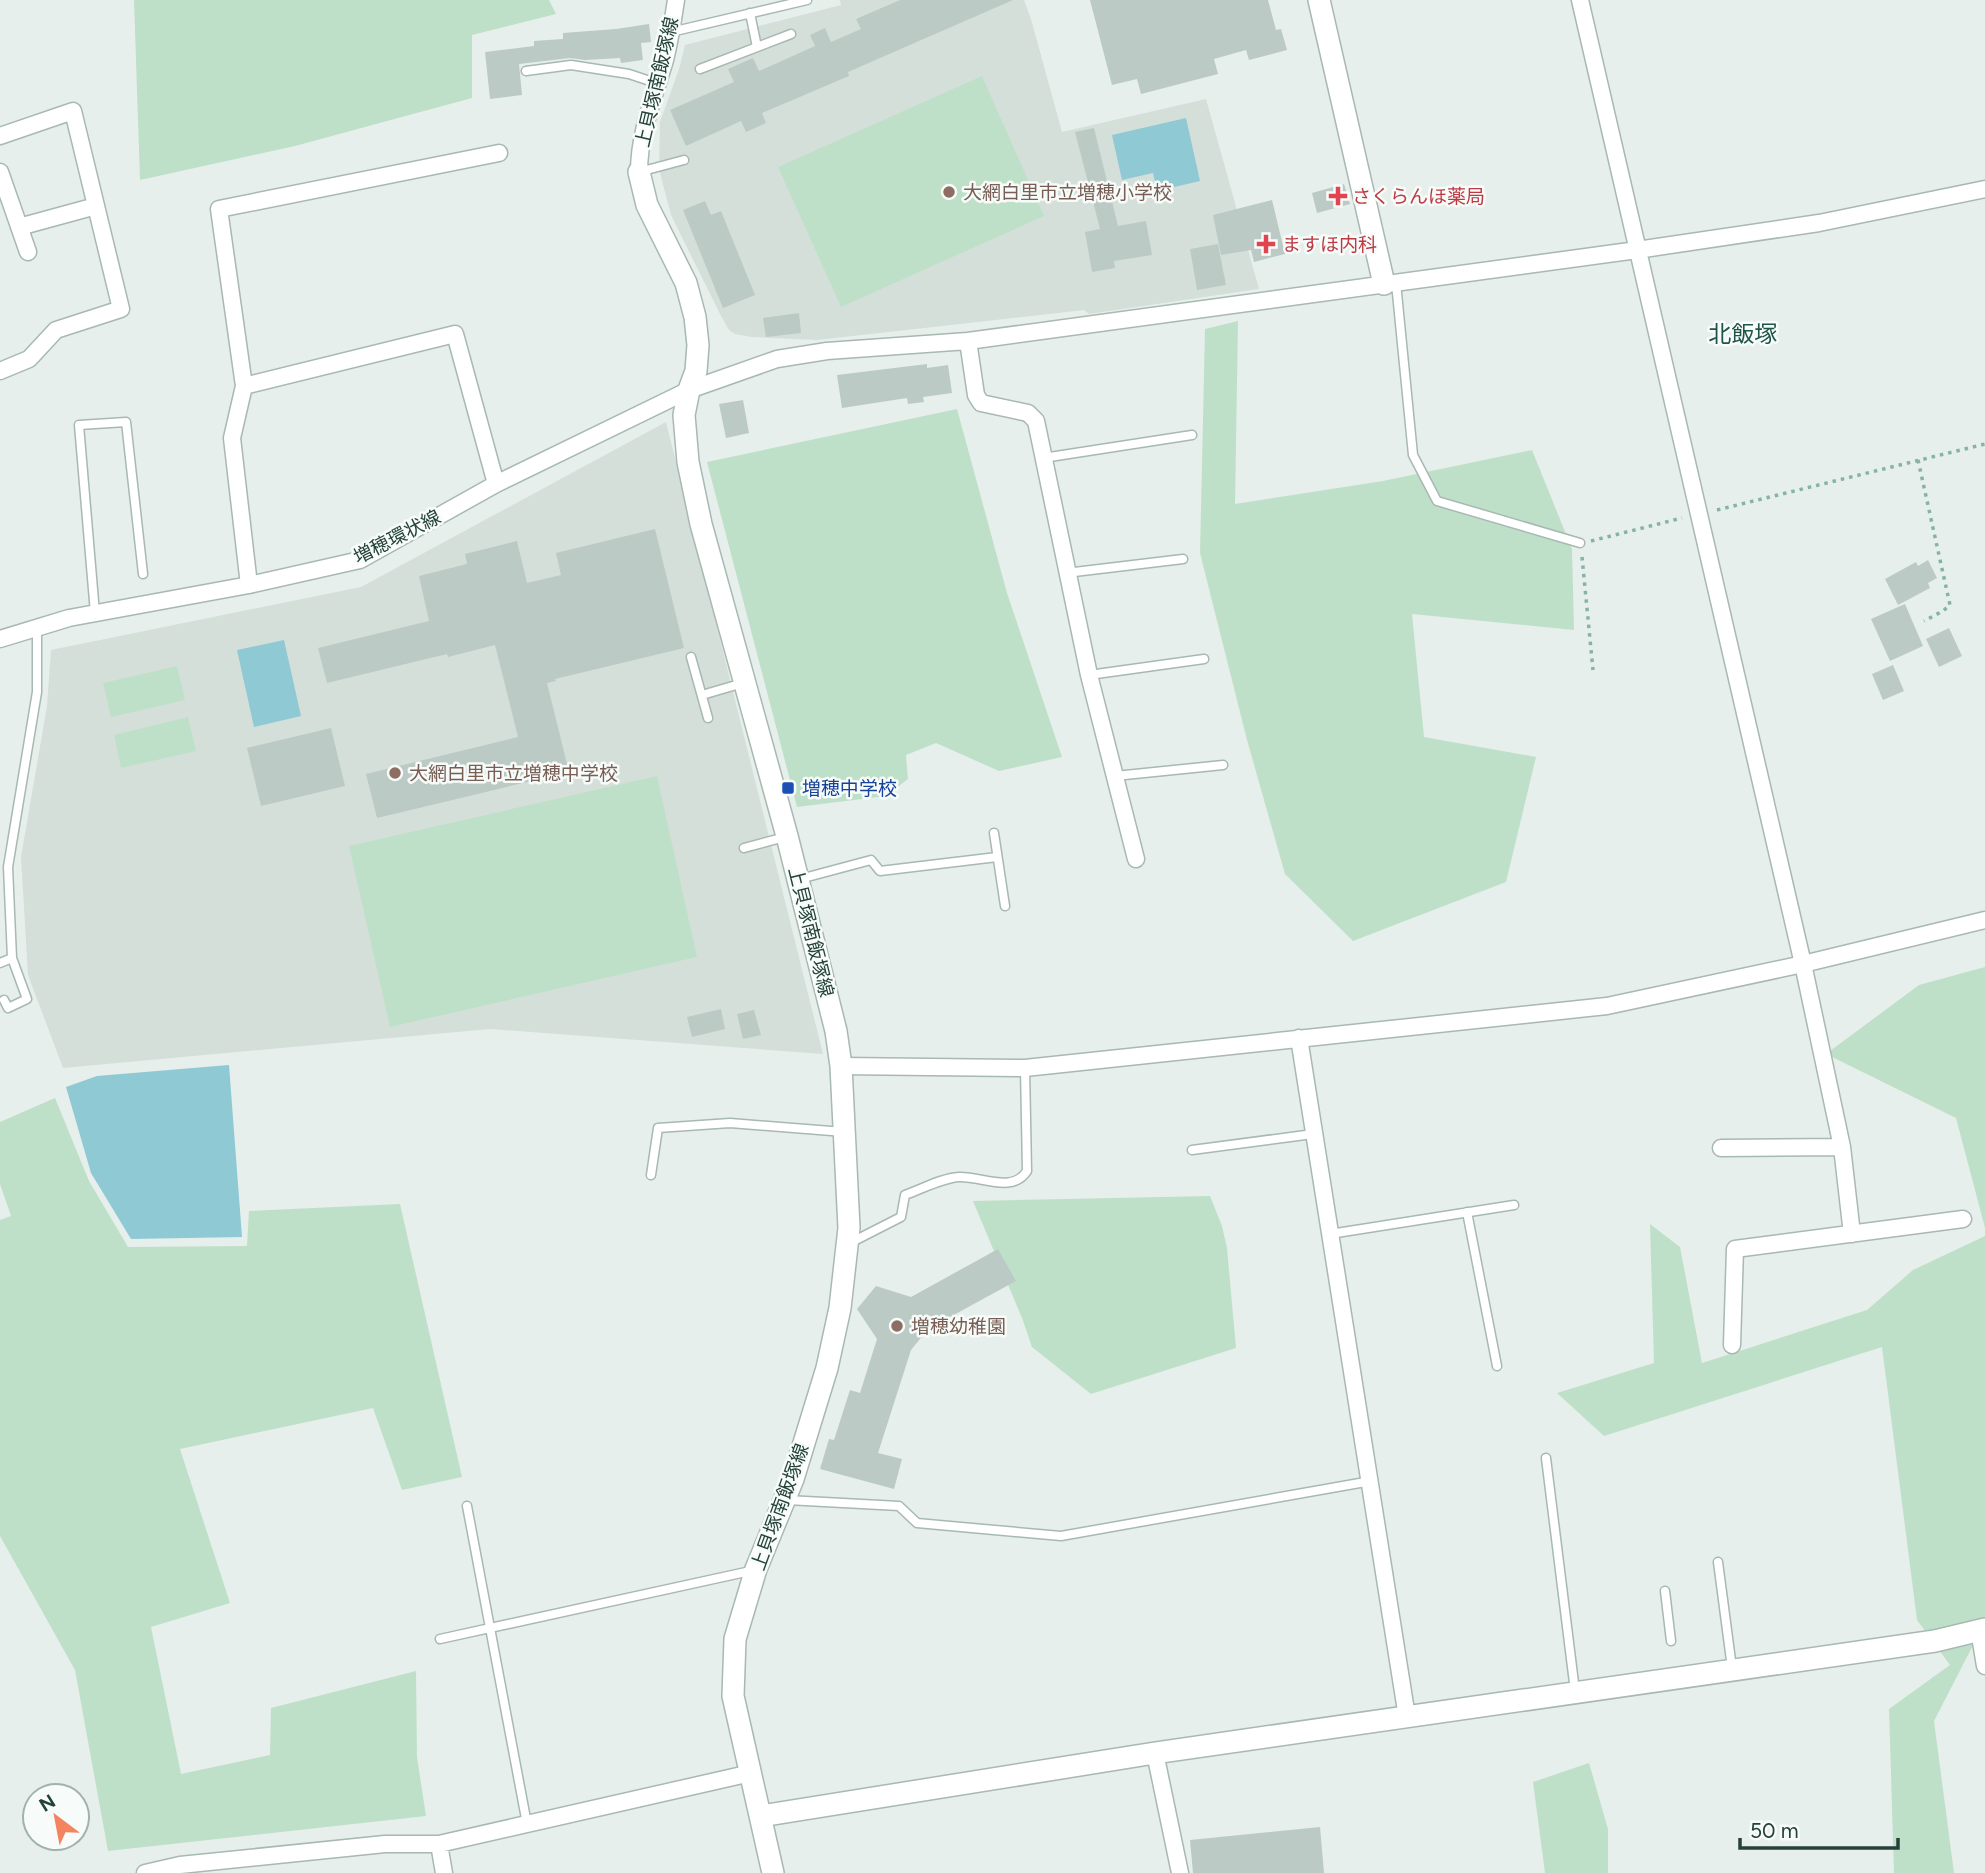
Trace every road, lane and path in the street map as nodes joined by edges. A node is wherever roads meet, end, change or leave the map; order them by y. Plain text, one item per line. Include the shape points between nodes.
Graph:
1 (676, 0) edge
2 (807, 0) edge
3 (1319, 0) edge
4 (1580, 0) edge
5 (751, 13) junction
6 (671, 32) junction
7 (790, 34) dead end
8 (757, 47) junction
9 (700, 69) dead end
10 (526, 71) dead end
11 (656, 83) junction
12 (0, 136) edge
13 (499, 153) dead end
14 (684, 160) dead end
15 (0, 172) edge
16 (639, 172) junction
17 (1985, 190) edge
18 (96, 206) junction
19 (19, 227) junction
20 (1637, 250) junction
21 (28, 252) dead end
22 (1390, 283) junction
23 (968, 341) junction
24 (0, 371) edge
25 (244, 386) junction
26 (689, 390) junction
27 (1192, 435) dead end
28 (1985, 444) edge
29 (1044, 458) junction
30 (1918, 460) junction
31 (496, 484) junction
32 (1697, 514) junction
33 (1580, 543) junction
34 (1183, 559) dead end
35 (1066, 573) junction
36 (143, 574) dead end
37 (249, 585) junction
38 (95, 613) junction
39 (1924, 621) dead end
40 (37, 627) junction
41 (0, 639) edge
42 (691, 657) dead end
43 (1204, 659) dead end
44 (1593, 670) dead end
45 (1089, 675) junction
46 (744, 683) junction
47 (702, 695) junction
48 (708, 718) dead end
49 (1223, 765) dead end
50 (1115, 776) junction
51 (994, 833) dead end
52 (787, 836) junction
53 (744, 848) dead end
54 (997, 857) junction
55 (1136, 859) dead end
56 (797, 880) junction
57 (1005, 906) dead end
58 (1985, 920) edge
59 (12, 958) junction
60 (0, 963) edge
61 (1802, 964) junction
62 (4, 1000) dead end
63 (1299, 1038) junction
64 (841, 1066) junction
65 (1025, 1068) junction
66 (844, 1132) junction
67 (1313, 1134) junction
68 (1842, 1147) junction
69 (1721, 1148) dead end
70 (1192, 1150) dead end
71 (651, 1175) dead end
72 (1514, 1205) dead end
73 (1467, 1212) junction
74 (1963, 1219) dead end
75 (1330, 1234) junction
76 (1852, 1234) junction
77 (847, 1244) junction
78 (1732, 1345) dead end
79 (1497, 1366) dead end
80 (1546, 1458) dead end
81 (1371, 1481) junction
82 (784, 1500) junction
83 (467, 1506) dead end
84 (1718, 1562) dead end
85 (756, 1569) junction
86 (1665, 1591) dead end
87 (490, 1628) junction
88 (1982, 1630) edge
89 (440, 1639) dead end
90 (1671, 1641) dead end
91 (1985, 1666) edge
92 (1732, 1671) junction
93 (1575, 1692) junction
94 (1407, 1717) junction
95 (1155, 1753) junction
96 (751, 1773) junction
97 (761, 1816) junction
98 (527, 1824) junction
99 (439, 1844) junction
100 (181, 1869) edge
101 (145, 1873) edge
102 (444, 1873) edge
103 (773, 1873) edge
104 (1180, 1873) edge

1 - 6 street, 上貝塚南飯塚線
2 - 5 lane
3 - 22 street
4 - 20 street
5 - 6 lane
5 - 8 lane
6 - 11 street, 上貝塚南飯塚線
7 - 8 lane
8 - 9 lane
10 - 11 lane via 571,65
11 - 16 street, 上貝塚南飯塚線 via 639,150
12 - 18 street via 73,111
13 - 25 street via 219,209
14 - 16 lane
15 - 19 street
16 - 26 street, 上貝塚南飯塚線 via 647,205 686,283 695,317 696,370
17 - 20 street, 増穂環状線 via 1819,223
18 - 19 street
18 - 24 street via 121,309 56,330 29,359
19 - 21 street
20 - 22 street, 増穂環状線
20 - 32 street
22 - 23 street, 増穂環状線
22 - 33 lane via 1413,455 1437,501
23 - 26 street, 増穂環状線 via 777,359
23 - 29 street via 981,404 1028,414 1036,421
25 - 31 street via 455,334
25 - 37 street via 232,438
26 - 31 street, 増穂環状線
26 - 46 street, 上貝塚南飯塚線 via 684,415 688,462
27 - 29 lane
28 - 30 path
29 - 35 street
30 - 32 path
30 - 39 path via 1950,605
31 - 37 street, 増穂環状線 via 360,560
32 - 33 path
32 - 61 street
33 - 44 path
34 - 35 lane
35 - 45 street
36 - 38 lane via 126,422 79,425
37 - 38 street, 増穂環状線
38 - 40 street, 増穂環状線
40 - 41 street, 増穂環状線
40 - 59 lane via 37,692 9,852
42 - 47 lane
43 - 45 lane
45 - 50 street
46 - 47 lane
46 - 52 street, 上貝塚南飯塚線
47 - 48 lane
49 - 50 lane
50 - 55 street
51 - 54 lane
52 - 53 lane
52 - 56 street, 上貝塚南飯塚線
54 - 56 lane via 880,871 871,860
54 - 57 lane
56 - 64 street, 上貝塚南飯塚線
58 - 61 street
59 - 60 lane
59 - 62 lane via 27,999 8,1008
61 - 63 street via 1607,1006
61 - 68 street
63 - 65 street
63 - 67 street
64 - 65 street
64 - 66 street, 上貝塚南飯塚線
65 - 77 lane via 1027,1171 1023,1177 1013,1184 958,1177 905,1195 901,1217
66 - 71 lane via 730,1123 658,1128
66 - 77 street, 上貝塚南飯塚線
67 - 70 lane
67 - 75 street
68 - 69 street
68 - 76 street
72 - 73 lane
73 - 75 lane
73 - 79 lane
74 - 76 street
75 - 81 street
76 - 78 street via 1734,1249
77 - 82 street, 上貝塚南飯塚線 via 827,1368
80 - 93 lane
81 - 82 lane via 1061,1536 917,1522 899,1506
81 - 94 street
82 - 85 street, 上貝塚南飯塚線
83 - 87 lane
84 - 92 lane
85 - 87 lane
85 - 96 street, 上貝塚南飯塚線 via 735,1639 733,1696
86 - 90 lane
87 - 89 lane
87 - 98 lane
88 - 91 street
88 - 92 street
92 - 93 street
93 - 94 street
94 - 95 street
95 - 97 street
95 - 104 street
96 - 97 street, 上貝塚南飯塚線
96 - 98 street
97 - 103 street, 上貝塚南飯塚線
98 - 99 street
99 - 100 street via 385,1844
99 - 102 street
100 - 101 street

